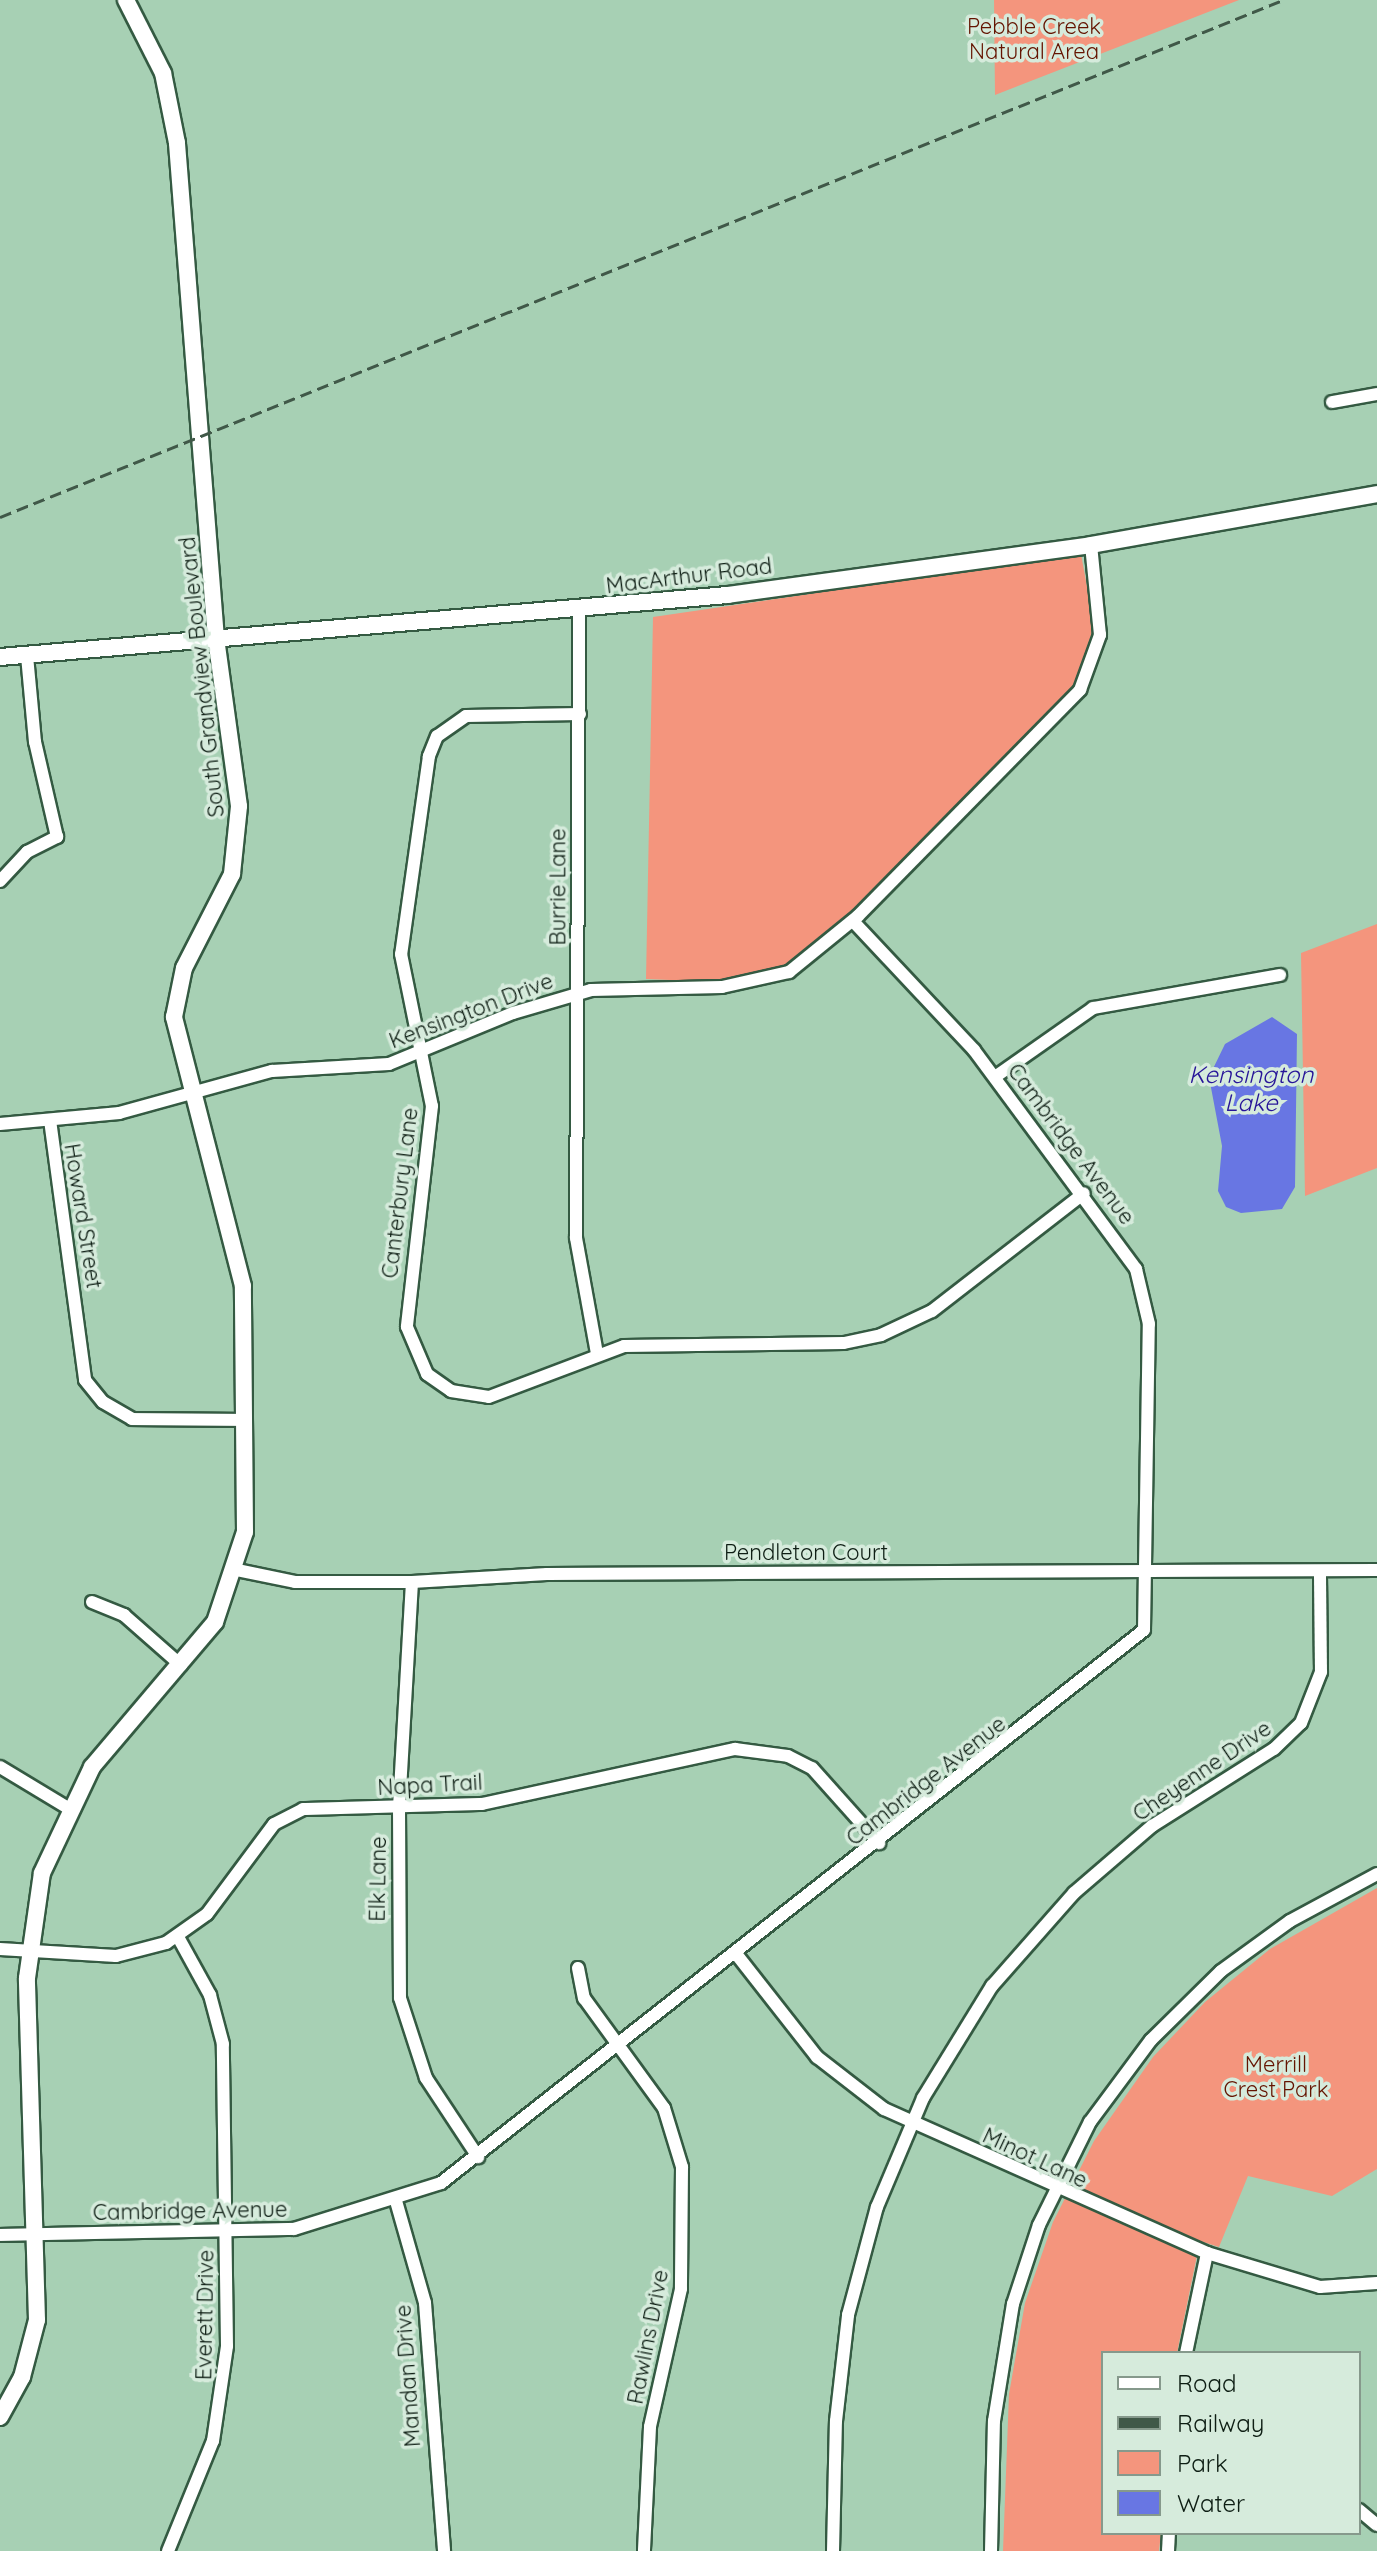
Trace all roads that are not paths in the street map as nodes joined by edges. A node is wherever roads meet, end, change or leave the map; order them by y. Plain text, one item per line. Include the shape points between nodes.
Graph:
1 (126, 0) edge
2 (1377, 394) edge
3 (1332, 402) dead end
4 (1377, 494) edge
5 (1091, 545) junction
6 (579, 611) junction
7 (216, 639) junction
8 (27, 655) junction
9 (0, 657) edge
10 (580, 714) junction
11 (0, 881) edge
12 (853, 921) junction
13 (1280, 975) dead end
14 (577, 993) junction
15 (422, 1054) junction
16 (995, 1077) junction
17 (190, 1093) junction
18 (50, 1120) junction
19 (0, 1124) edge
20 (1084, 1193) junction
21 (597, 1353) junction
22 (246, 1420) junction
23 (237, 1570) junction
24 (1377, 1570) edge
25 (1149, 1571) junction
26 (1320, 1571) junction
27 (412, 1582) junction
28 (92, 1602) dead end
29 (181, 1665) junction
30 (0, 1767) edge
31 (68, 1808) junction
32 (399, 1808) junction
33 (879, 1843) junction
34 (1377, 1874) edge
35 (178, 1937) junction
36 (0, 1949) edge
37 (28, 1952) junction
38 (737, 1955) junction
39 (578, 1968) dead end
40 (621, 2045) junction
41 (912, 2122) junction
42 (478, 2157) junction
43 (1055, 2190) junction
44 (396, 2201) junction
45 (227, 2233) junction
46 (36, 2234) junction
47 (0, 2235) edge
48 (1207, 2253) junction
49 (1377, 2283) edge
50 (1186, 2351) edge
51 (0, 2417) edge
52 (1361, 2512) edge
53 (1377, 2525) edge
54 (168, 2551) edge
55 (444, 2551) edge
56 (644, 2551) edge
57 (833, 2551) edge
58 (991, 2551) edge

1 - 7 street, South Grandview Boulevard via 148,36 172,108
2 - 3 street
4 - 5 street, MacArthur Road
5 - 6 street, MacArthur Road
5 - 12 street, Kensington Drive via 1100,635 1080,690
6 - 7 street, MacArthur Road
6 - 10 street, Burrie Lane
7 - 8 street, MacArthur Road
7 - 17 street, South Grandview Boulevard via 240,839 232,874 177,991 175,1038
8 - 9 street, MacArthur Road
8 - 11 street via 35,742 57,837 27,852
10 - 14 street, Burrie Lane
10 - 15 street, Canterbury Lane via 466,716 447,726 432,748 402,927 403,972
12 - 14 street, Kensington Drive via 800,965 757,982
12 - 16 street, Cambridge Avenue
13 - 16 street via 1093,1008
14 - 15 street, Kensington Drive
14 - 21 street, Burrie Lane via 576,1238
15 - 17 street, Kensington Drive via 371,1067 272,1071
15 - 21 street, Canterbury Lane via 433,1122 409,1260 407,1327 415,1357 451,1391 489,1397
16 - 20 street, Cambridge Avenue
17 - 18 street, Kensington Drive via 119,1113
17 - 22 street, South Grandview Boulevard via 239,1253
18 - 19 street, Kensington Drive
18 - 22 street, Howard Street via 85,1380 103,1402 132,1419
20 - 21 street, Canterbury Lane via 951,1297 895,1331 844,1343 687,1342
20 - 25 street, Cambridge Avenue via 1130,1256 1146,1304
22 - 23 street, South Grandview Boulevard
23 - 27 street, Pendleton Court via 295,1582
23 - 29 street, South Grandview Boulevard via 215,1622
24 - 26 street, Pendleton Court
25 - 26 street, Pendleton Court
25 - 27 street, Pendleton Court
25 - 33 street, Cambridge Avenue via 1148,1620 1137,1640
26 - 41 street, Cheyenne Drive via 1321,1672 1301,1723 1274,1749 1152,1826 1074,1893 992,1986
27 - 32 street, Elk Lane
28 - 29 street via 124,1615
29 - 31 street, South Grandview Boulevard via 112,1742
30 - 31 street
31 - 37 street, South Grandview Boulevard via 42,1873
32 - 33 street, Napa Trail via 482,1804 747,1748 788,1756 825,1776
32 - 35 street, Napa Trail via 288,1814 268,1829 207,1914
32 - 42 street, Elk Lane via 397,1951 406,2023 426,2078
33 - 38 street, Cambridge Avenue
34 - 43 street via 1290,1921 1187,2003 1115,2086
35 - 37 street, Napa Trail via 116,1956
35 - 45 street, Everett Drive via 210,1995 223,2044
36 - 37 street, Napa Trail
37 - 46 street, South Grandview Boulevard
38 - 40 street, Cambridge Avenue
38 - 41 street, Minot Lane via 835,2075
39 - 40 street, Rawlins Drive via 584,1998
40 - 42 street, Cambridge Avenue
40 - 56 street, Rawlins Drive via 670,2121 684,2193 681,2289 646,2466
41 - 43 street, Minot Lane
41 - 57 street, Cheyenne Drive via 877,2207 848,2315 836,2421
42 - 44 street, Cambridge Avenue via 441,2183
43 - 48 street, Minot Lane
43 - 58 street via 1026,2258 1004,2344
44 - 45 street, Cambridge Avenue via 294,2229
44 - 55 street, Mandan Drive via 425,2303
45 - 46 street, Cambridge Avenue
45 - 54 street, Everett Drive via 221,2406 196,2494
46 - 47 street, Cambridge Avenue
46 - 51 street, South Grandview Boulevard via 32,2347
48 - 49 street, Minot Lane via 1320,2287
48 - 50 street
52 - 53 street

